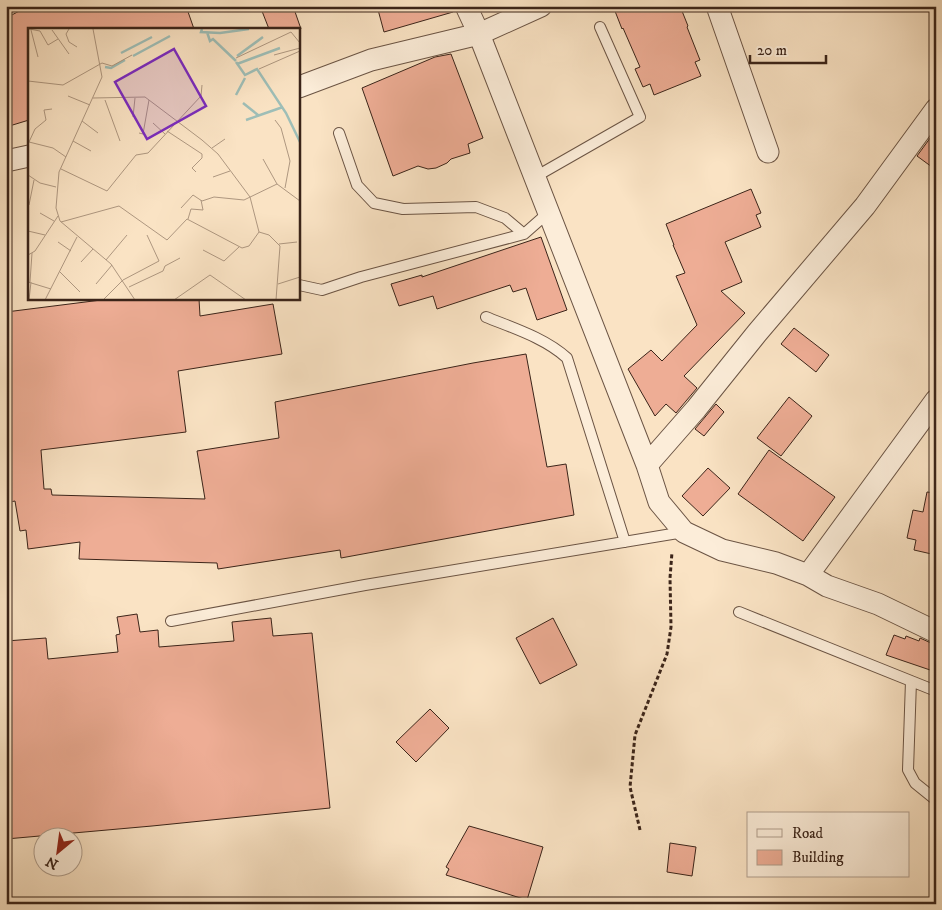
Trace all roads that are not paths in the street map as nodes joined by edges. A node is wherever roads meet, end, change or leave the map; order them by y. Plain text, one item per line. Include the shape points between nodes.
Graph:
1 (466, 6) edge
2 (541, 6) edge
3 (717, 6) edge
4 (600, 27) dead end
5 (479, 34) junction
6 (300, 87) edge
7 (936, 109) edge
8 (339, 133) dead end
9 (768, 152) dead end
10 (28, 156) edge
11 (6, 161) edge
12 (535, 177) junction
13 (549, 212) junction
14 (524, 234) junction
15 (300, 285) edge
16 (486, 317) dead end
17 (936, 400) edge
18 (647, 465) junction
19 (684, 532) junction
20 (626, 542) junction
21 (808, 576) junction
22 (739, 612) dead end
23 (171, 621) dead end
24 (936, 632) edge
25 (911, 681) junction
26 (936, 691) edge
27 (936, 800) edge

1 - 5 street
2 - 5 street
3 - 9 street
4 - 12 lane via 640,117
5 - 6 street via 371,60
5 - 12 street
7 - 18 street via 865,206
8 - 14 lane via 356,185 374,203 403,209 476,207 505,218
10 - 11 street
12 - 13 street
13 - 14 lane
13 - 18 street
14 - 15 lane via 322,290
16 - 20 lane via 542,341 567,358
17 - 21 street
18 - 19 street via 659,502
19 - 20 lane
19 - 21 street via 722,550 776,563
20 - 23 lane via 365,584
21 - 24 street
22 - 25 lane
25 - 26 lane
25 - 27 lane via 908,770 915,782

